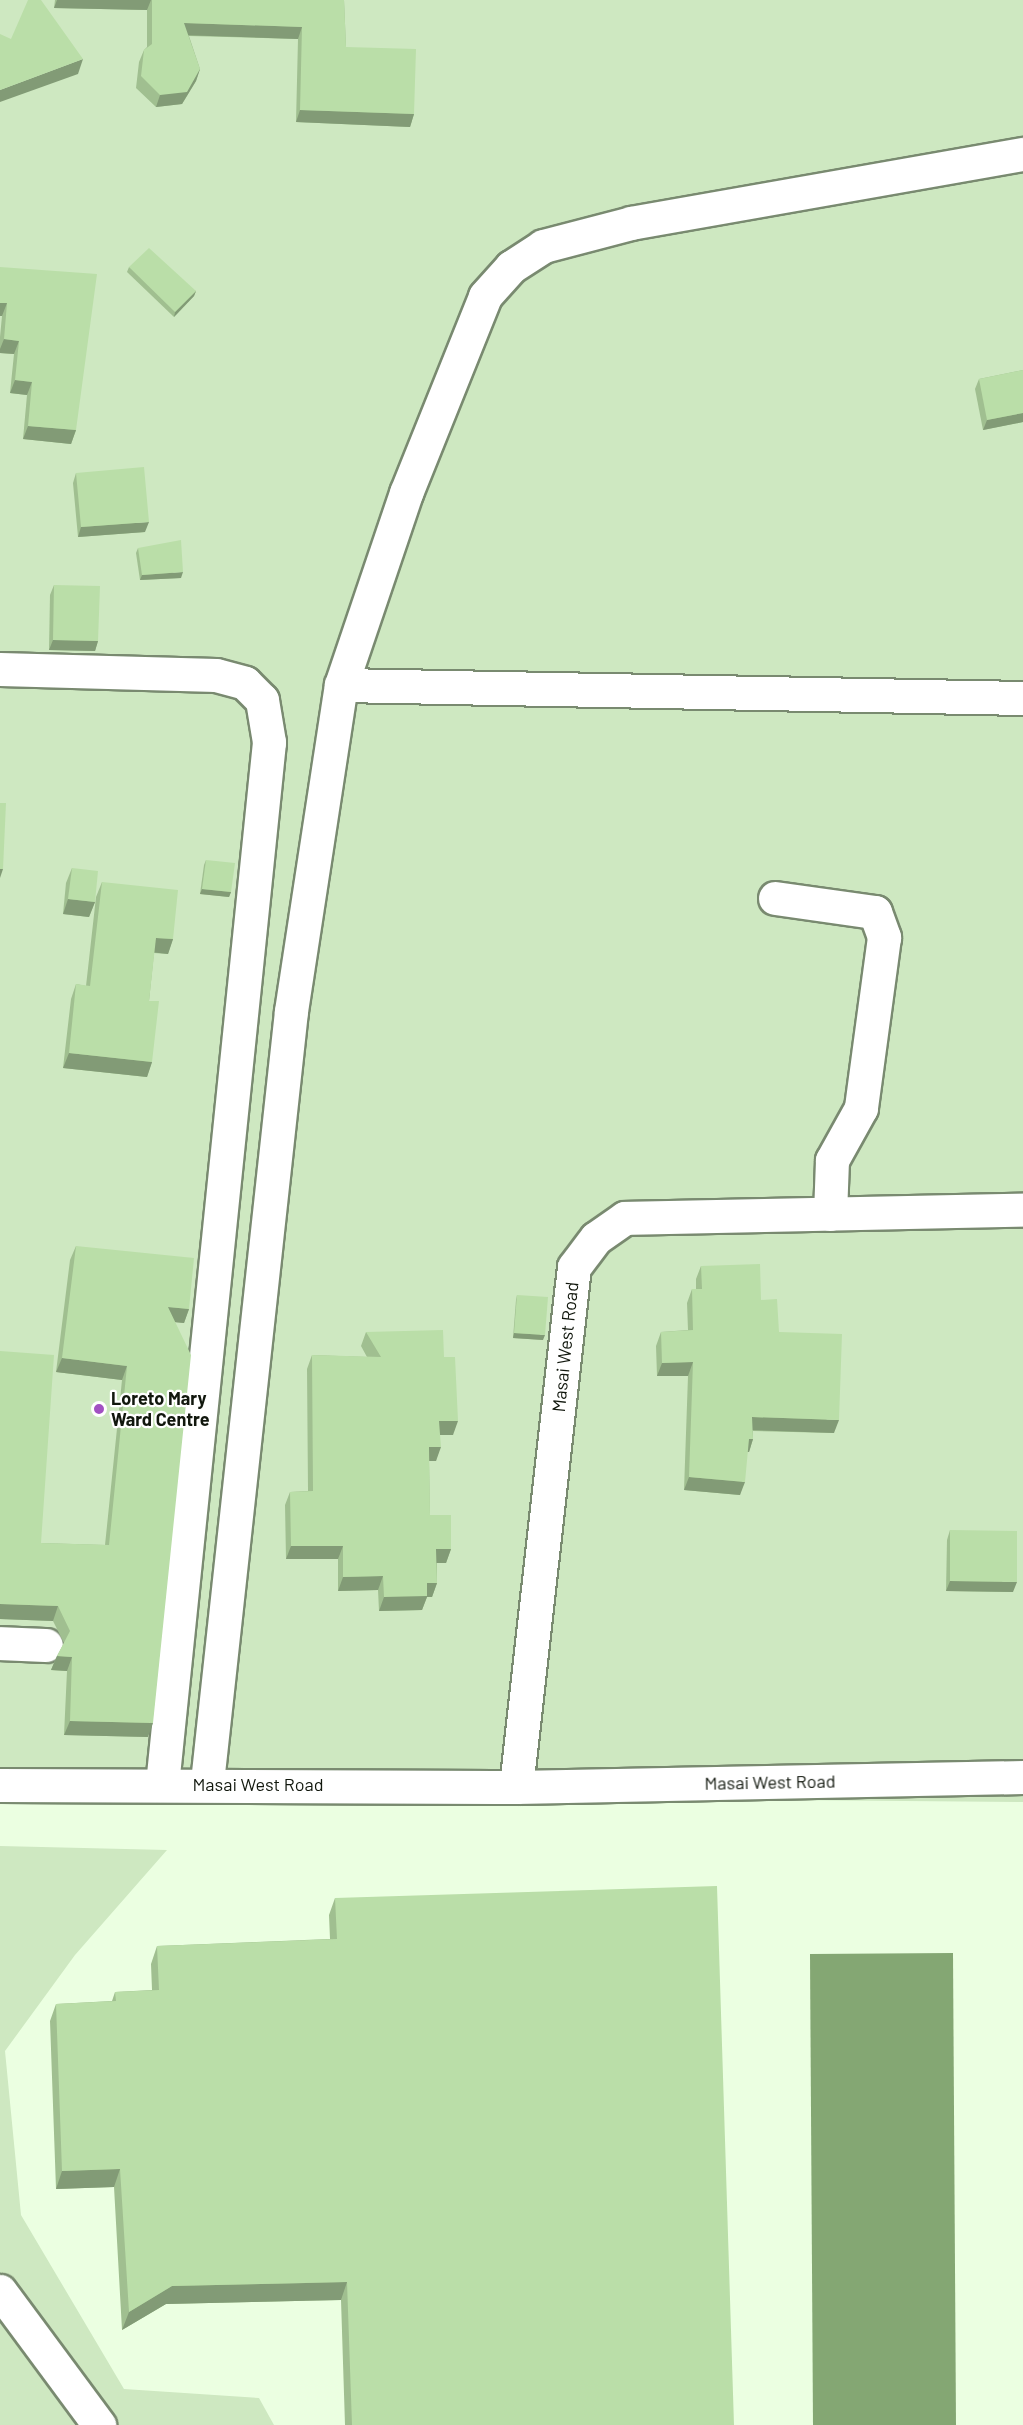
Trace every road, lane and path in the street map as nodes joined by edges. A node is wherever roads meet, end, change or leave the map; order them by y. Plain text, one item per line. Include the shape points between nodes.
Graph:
1 (1023, 154) edge
2 (0, 669) edge
3 (341, 686) junction
4 (1023, 698) edge
5 (775, 898) dead end
6 (1023, 1210) edge
7 (830, 1214) junction
8 (0, 1643) edge
9 (45, 1645) dead end
10 (1023, 1777) edge
11 (207, 1782) junction
12 (162, 1784) junction
13 (0, 1785) edge
14 (516, 1787) junction
15 (0, 2291) edge
16 (99, 2425) edge

1 - 3 street via 631,223 543,246 511,267 485,296 469,328
2 - 12 street via 216,675 245,683 262,700 269,742
3 - 4 street
3 - 11 street via 291,1011
5 - 7 street via 875,912 884,937 861,1108 831,1160
6 - 7 street, Masai West Road
7 - 14 street, Masai West Road via 625,1218 596,1239 574,1267
8 - 9 street
10 - 14 street, Masai West Road
11 - 12 street, Masai West Road
11 - 14 street, Masai West Road
12 - 13 street, Masai West Road
15 - 16 street

